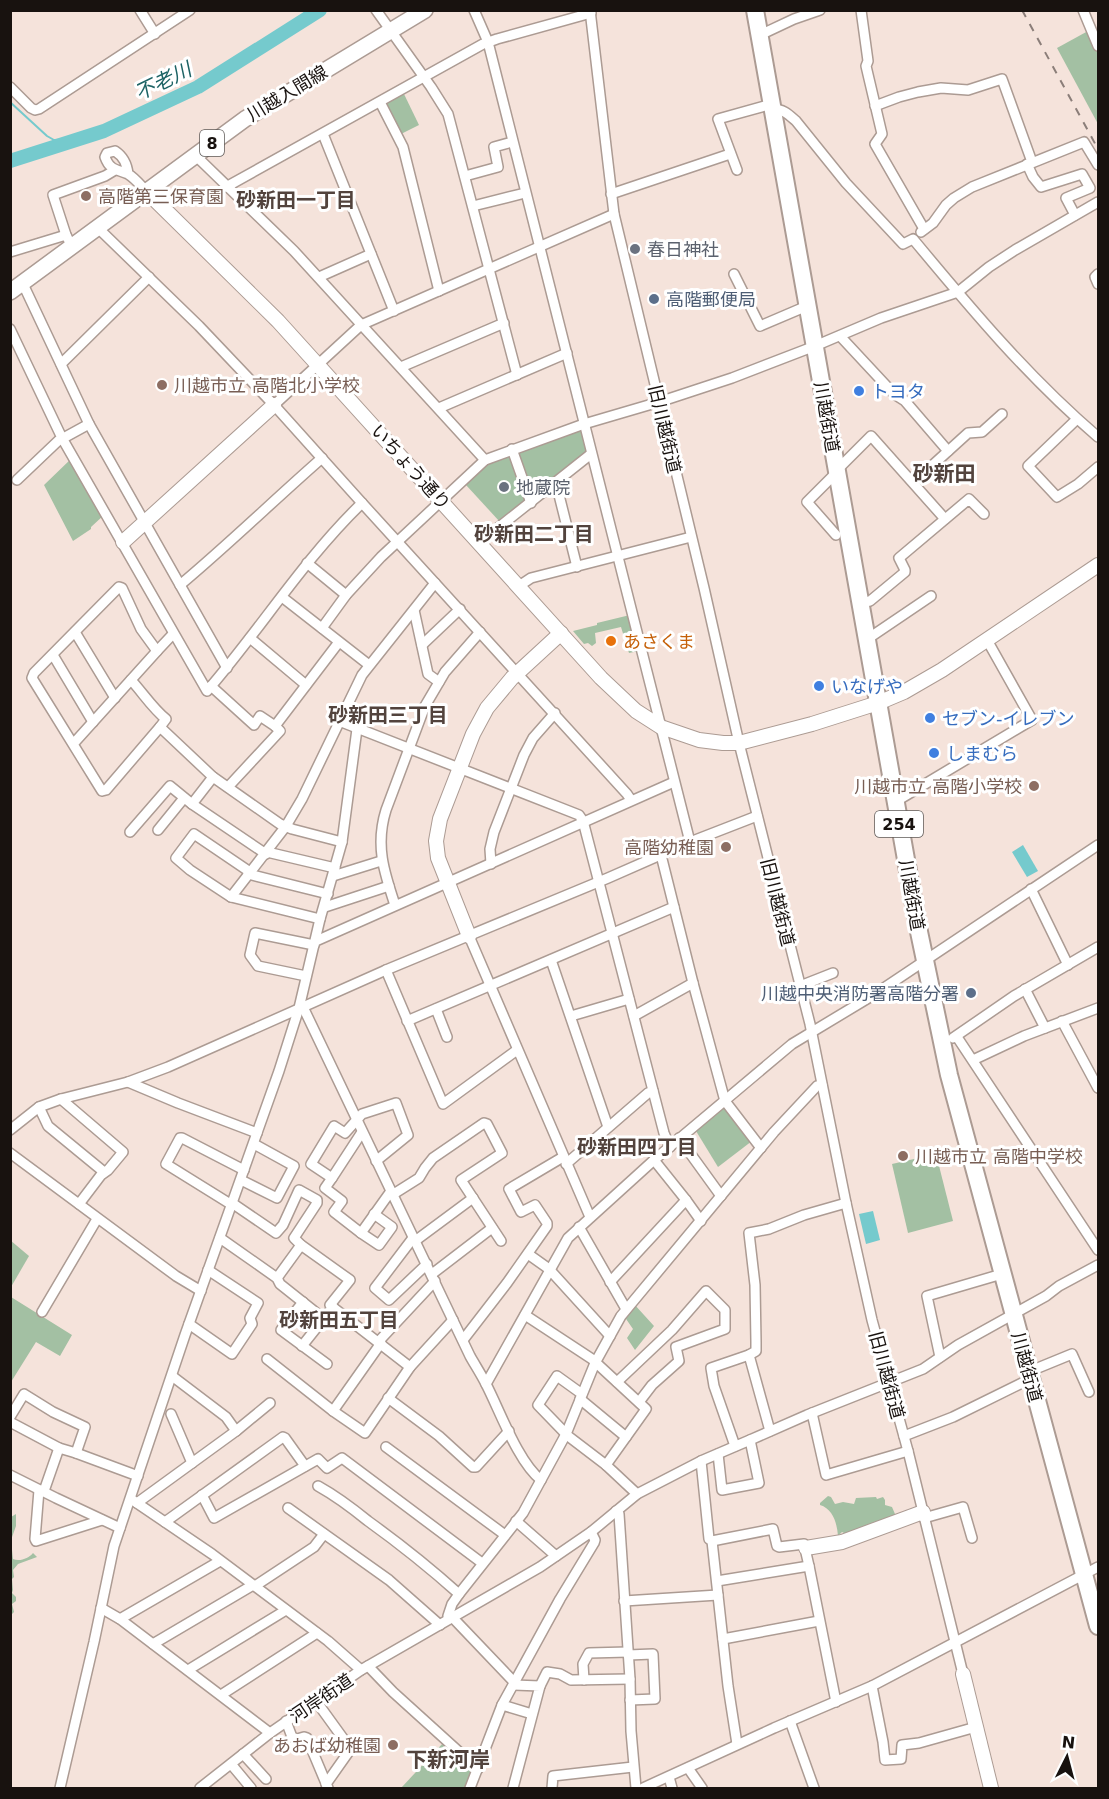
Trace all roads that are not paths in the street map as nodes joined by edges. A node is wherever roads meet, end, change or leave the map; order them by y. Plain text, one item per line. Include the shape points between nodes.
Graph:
1 (140, 10) edge
2 (190, 10) edge
3 (376, 10) edge
4 (425, 10) edge
5 (474, 10) edge
6 (755, 10) edge
7 (820, 10) edge
8 (861, 10) edge
9 (1083, 10) edge
10 (590, 12) edge
11 (391, 31) junction
12 (155, 34) junction
13 (760, 35) junction
14 (488, 42) junction
15 (1098, 46) edge
16 (424, 77) junction
17 (10, 87) edge
18 (380, 102) junction
19 (772, 106) junction
20 (875, 106) junction
21 (323, 134) junction
22 (512, 142) junction
23 (730, 154) junction
24 (195, 155) junction
25 (1030, 163) junction
26 (1098, 165) edge
27 (115, 170) junction
28 (737, 170) dead end
29 (128, 174) junction
30 (465, 176) junction
31 (226, 187) junction
32 (147, 192) junction
33 (525, 193) junction
34 (611, 194) junction
35 (1098, 202) edge
36 (473, 206) junction
37 (614, 214) junction
38 (1075, 215) junction
39 (98, 228) junction
40 (924, 229) junction
41 (913, 239) junction
42 (69, 241) junction
43 (539, 247) junction
44 (10, 252) edge
45 (371, 254) junction
46 (490, 269) junction
47 (735, 274) dead end
48 (1098, 274) edge
49 (149, 277) junction
50 (318, 278) junction
51 (1098, 284) edge
52 (17, 288) edge
53 (439, 291) junction
54 (958, 292) junction
55 (807, 306) junction
56 (394, 311) junction
57 (504, 323) junction
58 (362, 325) junction
59 (10, 329) edge
60 (840, 336) junction
61 (815, 346) junction
62 (567, 353) junction
63 (61, 364) junction
64 (318, 365) junction
65 (401, 367) junction
66 (517, 375) junction
67 (659, 402) junction
68 (274, 405) junction
69 (439, 408) junction
70 (1002, 414) dead end
71 (1077, 419) junction
72 (89, 424) junction
73 (584, 424) junction
74 (1098, 437) edge
75 (62, 438) junction
76 (512, 449) junction
77 (948, 451) junction
78 (591, 454) junction
79 (322, 458) junction
80 (485, 459) junction
81 (1098, 467) edge
82 (837, 471) junction
83 (17, 480) dead end
84 (914, 482) junction
85 (556, 483) junction
86 (442, 501) junction
87 (362, 503) junction
88 (531, 503) junction
89 (984, 514) dead end
90 (945, 519) junction
91 (144, 523) junction
92 (836, 535) dead end
93 (691, 537) junction
94 (398, 541) junction
95 (123, 542) junction
96 (479, 543) junction
97 (617, 557) junction
98 (307, 563) junction
99 (1098, 565) edge
100 (577, 567) junction
101 (435, 583) junction
102 (180, 585) junction
103 (519, 586) junction
104 (346, 595) junction
105 (931, 596) dead end
106 (282, 597) junction
107 (860, 603) junction
108 (460, 609) junction
109 (414, 610) junction
110 (322, 628) junction
111 (75, 632) junction
112 (480, 632) junction
113 (561, 633) junction
114 (173, 634) junction
115 (250, 638) junction
116 (866, 640) junction
117 (987, 640) junction
118 (339, 642) junction
119 (422, 645) junction
120 (157, 651) junction
121 (53, 655) junction
122 (369, 665) junction
123 (227, 668) junction
124 (517, 673) junction
125 (131, 680) junction
126 (439, 682) junction
127 (306, 685) junction
128 (211, 686) junction
129 (115, 698) junction
130 (878, 703) junction
131 (555, 713) junction
132 (339, 721) junction
133 (93, 722) junction
134 (275, 726) junction
135 (160, 727) junction
136 (661, 727) junction
137 (357, 729) junction
138 (74, 743) junction
139 (739, 743) junction
140 (409, 749) junction
141 (460, 768) junction
142 (213, 777) junction
143 (674, 782) junction
144 (228, 788) junction
145 (511, 788) junction
146 (184, 798) junction
147 (631, 800) junction
148 (895, 802) junction
149 (192, 804) junction
150 (757, 816) junction
151 (583, 822) junction
152 (286, 826) junction
153 (158, 830) dead end
154 (130, 832) dead end
155 (342, 842) junction
156 (690, 842) junction
157 (1098, 845) edge
158 (267, 853) junction
159 (661, 855) junction
160 (381, 861) junction
161 (491, 864) junction
162 (334, 872) junction
163 (249, 873) junction
164 (599, 882) junction
165 (447, 884) junction
166 (389, 886) junction
167 (1031, 889) junction
168 (328, 894) junction
169 (231, 897) junction
170 (395, 905) junction
171 (325, 907) junction
172 (674, 907) junction
173 (320, 918) junction
174 (613, 933) junction
175 (468, 936) junction
176 (315, 943) junction
177 (1098, 947) edge
178 (551, 960) junction
179 (924, 962) junction
180 (1068, 965) junction
181 (386, 970) junction
182 (833, 974) dead end
183 (306, 976) junction
184 (693, 983) junction
185 (490, 986) junction
186 (800, 986) junction
187 (1025, 989) junction
188 (629, 999) junction
189 (301, 1007) junction
190 (1098, 1008) edge
191 (436, 1009) junction
192 (571, 1016) junction
193 (634, 1016) junction
194 (407, 1021) junction
195 (1062, 1021) junction
196 (1045, 1028) junction
197 (812, 1033) junction
198 (447, 1037) dead end
199 (957, 1037) junction
200 (941, 1045) junction
201 (517, 1050) junction
202 (973, 1060) junction
203 (128, 1082) junction
204 (822, 1085) junction
205 (1098, 1088) edge
206 (653, 1091) junction
207 (61, 1099) junction
208 (725, 1101) junction
209 (39, 1107) junction
210 (356, 1119) junction
211 (608, 1127) junction
212 (10, 1130) edge
213 (362, 1132) junction
214 (257, 1133) junction
215 (679, 1138) junction
216 (254, 1144) junction
217 (670, 1147) junction
218 (761, 1148) junction
219 (10, 1153) edge
220 (654, 1160) junction
221 (376, 1161) junction
222 (565, 1161) junction
223 (244, 1170) junction
224 (104, 1172) junction
225 (332, 1178) junction
226 (241, 1180) junction
227 (392, 1193) junction
228 (721, 1196) junction
229 (473, 1198) junction
230 (686, 1200) junction
231 (846, 1203) junction
232 (79, 1204) junction
233 (232, 1204) junction
234 (374, 1214) junction
235 (590, 1217) junction
236 (97, 1219) junction
237 (701, 1221) junction
238 (579, 1227) junction
239 (492, 1228) junction
240 (361, 1233) junction
241 (220, 1238) junction
242 (414, 1240) junction
243 (501, 1241) dead end
244 (301, 1245) junction
245 (1098, 1250) edge
246 (528, 1254) junction
247 (427, 1264) junction
248 (1098, 1265) edge
249 (549, 1269) junction
250 (208, 1270) junction
251 (1002, 1274) junction
252 (277, 1278) junction
253 (433, 1278) junction
254 (610, 1282) junction
255 (201, 1291) junction
256 (303, 1302) junction
257 (333, 1307) junction
258 (626, 1309) junction
259 (42, 1312) dead end
260 (1012, 1313) junction
261 (525, 1315) junction
262 (324, 1319) junction
263 (453, 1320) junction
264 (189, 1324) junction
265 (610, 1336) junction
266 (463, 1340) junction
267 (380, 1342) junction
268 (302, 1346) junction
269 (749, 1355) junction
270 (940, 1357) junction
271 (267, 1359) dead end
272 (595, 1363) junction
273 (327, 1364) dead end
274 (411, 1367) junction
275 (1029, 1375) junction
276 (172, 1376) junction
277 (889, 1382) junction
278 (617, 1383) junction
279 (486, 1384) junction
280 (1089, 1392) dead end
281 (581, 1397) junction
282 (387, 1398) junction
283 (270, 1402) dead end
284 (639, 1402) junction
285 (333, 1411) junction
286 (812, 1413) junction
287 (171, 1414) dead end
288 (10, 1416) edge
289 (10, 1422) edge
290 (236, 1431) junction
291 (508, 1431) junction
292 (770, 1431) junction
293 (566, 1434) junction
294 (904, 1436) junction
295 (626, 1437) junction
296 (750, 1440) junction
297 (735, 1446) junction
298 (59, 1448) junction
299 (386, 1448) dead end
300 (908, 1451) junction
301 (76, 1452) junction
302 (718, 1454) junction
303 (701, 1461) junction
304 (192, 1463) junction
305 (606, 1465) junction
306 (304, 1466) junction
307 (10, 1475) edge
308 (138, 1476) junction
309 (541, 1480) junction
310 (318, 1486) dead end
311 (41, 1490) junction
312 (637, 1494) junction
313 (202, 1495) junction
314 (134, 1501) junction
315 (288, 1508) dead end
316 (616, 1511) junction
317 (923, 1515) junction
318 (102, 1520) junction
319 (516, 1521) junction
320 (165, 1522) junction
321 (120, 1528) junction
322 (591, 1532) junction
323 (324, 1534) junction
324 (505, 1535) junction
325 (972, 1538) dead end
326 (712, 1541) junction
327 (806, 1548) junction
328 (556, 1556) junction
329 (220, 1562) junction
330 (482, 1563) junction
331 (809, 1566) junction
332 (1091, 1570) edge
333 (717, 1581) junction
334 (254, 1586) junction
335 (459, 1594) junction
336 (718, 1595) junction
337 (624, 1602) junction
338 (101, 1608) junction
339 (285, 1610) junction
340 (120, 1618) junction
341 (451, 1618) junction
342 (819, 1621) junction
343 (440, 1625) junction
344 (1098, 1626) edge
345 (317, 1634) junction
346 (723, 1639) junction
347 (956, 1643) junction
348 (153, 1644) junction
349 (628, 1653) junction
350 (365, 1668) junction
351 (188, 1670) junction
352 (963, 1674) joint
353 (630, 1679) junction
354 (584, 1680) junction
355 (514, 1684) junction
356 (540, 1686) junction
357 (872, 1686) junction
358 (221, 1695) junction
359 (630, 1700) junction
360 (316, 1701) junction
361 (836, 1702) junction
362 (502, 1705) junction
363 (532, 1714) junction
364 (286, 1721) junction
365 (790, 1721) junction
366 (976, 1727) junction
367 (270, 1733) junction
368 (737, 1744) junction
369 (243, 1754) junction
370 (231, 1764) junction
371 (633, 1767) junction
372 (688, 1768) junction
373 (478, 1769) junction
374 (669, 1777) junction
375 (266, 1779) dead end
376 (212, 1785) edge
377 (327, 1786) edge
378 (60, 1788) edge
379 (200, 1788) edge
380 (251, 1788) edge
381 (470, 1788) edge
382 (513, 1788) edge
383 (552, 1788) edge
384 (636, 1788) edge
385 (643, 1788) edge
386 (672, 1788) edge
387 (702, 1788) edge
388 (814, 1788) edge
389 (992, 1788) edge

1 - 12 street
2 - 12 street
3 - 11 street
4 - 11 main road, 川越入間線 / 8
5 - 14 street
6 - 13 highway, 川越街道 / 254
7 - 13 street
8 - 20 street via 866,66
9 - 15 street
10 - 14 street
10 - 34 street, 旧川越街道
11 - 16 street
11 - 24 main road, 川越入間線 / 8 via 245,119
12 - 17 street via 39,109 31,108
13 - 19 highway, 川越街道 / 254
14 - 16 street
14 - 22 street
16 - 18 street
16 - 30 street via 448,114
18 - 21 street
18 - 53 street via 403,147
19 - 23 street via 718,119
19 - 41 street via 796,121 903,244
19 - 55 highway, 川越街道 / 254
20 - 25 street via 941,88 968,90 1001,78
20 - 40 street via 882,134 875,144
21 - 31 street
21 - 45 street
22 - 30 street via 495,146 498,167
22 - 33 street
23 - 28 street
23 - 34 street
24 - 31 street
24 - 32 main road, 川越入間線 / 8
25 - 26 street via 1083,142
25 - 38 street via 1033,177 1041,187 1082,174 1090,188 1066,198
25 - 40 street via 954,198
27 - 29 street, いちょう通り
27 - 29 street, いちょう通り via 105,157 111,151 125,161
27 - 42 street via 53,195
29 - 32 street, いちょう通り
30 - 36 street
31 - 50 street
32 - 39 main road, 川越入間線 / 8
32 - 64 street, いちょう通り
33 - 36 street
33 - 43 street
34 - 37 street, 旧川越街道
35 - 38 street
36 - 46 street
37 - 43 street
37 - 67 street, 旧川越街道
38 - 54 street via 989,267
39 - 42 main road, 川越入間線 / 8
39 - 49 street
40 - 41 street
41 - 54 street
42 - 44 street
42 - 52 main road, 川越入間線 / 8
43 - 46 street
43 - 62 street
45 - 50 street
45 - 56 street
46 - 53 street
46 - 57 street
47 - 55 street via 760,326
48 - 51 street
49 - 63 street
49 - 68 street
50 - 58 street
52 - 63 street
53 - 56 street
54 - 60 street
54 - 71 street via 1018,361
55 - 61 highway, 川越街道 / 254
56 - 58 street
57 - 65 street
57 - 66 street
58 - 64 street
58 - 65 street
59 - 75 street
60 - 61 street
60 - 77 street
61 - 67 street
61 - 82 highway, 川越街道 / 254
62 - 66 street
62 - 73 street
63 - 72 street
64 - 68 street
64 - 86 street, いちょう通り
65 - 69 street
66 - 69 street
67 - 73 street
67 - 93 street, 旧川越街道
68 - 79 street
68 - 91 street
69 - 80 street
70 - 77 street via 982,432 968,433
71 - 74 street
71 - 81 street via 1028,466 1057,497
72 - 75 street
72 - 91 street
73 - 76 street
73 - 78 street
75 - 83 street
75 - 95 street
76 - 80 street
76 - 88 street
77 - 84 street
78 - 85 street
78 - 97 street
79 - 87 street
79 - 102 street
80 - 86 street
82 - 84 street via 871,436
82 - 92 street via 807,502
82 - 107 highway, 川越街道 / 254
84 - 90 street
85 - 88 street
85 - 100 street
86 - 94 street
86 - 96 street, いちょう通り
87 - 94 street
87 - 98 street
88 - 96 street
89 - 90 street via 969,499
90 - 107 street via 899,558 904,572 870,601
91 - 95 street
91 - 102 street
93 - 97 street
93 - 139 street, 旧川越街道
94 - 101 street
94 - 104 street
95 - 114 street
96 - 103 street, いちょう通り
97 - 100 street
97 - 136 street
98 - 104 street
98 - 106 street
99 - 117 street, いちょう通り
100 - 103 street via 531,578
101 - 108 street
101 - 109 street
102 - 123 street
103 - 113 street, いちょう通り
104 - 110 street
105 - 116 street
106 - 110 street
106 - 115 street
107 - 116 highway, 川越街道 / 254
108 - 112 street
108 - 119 street
109 - 119 street
109 - 122 street
110 - 118 street
111 - 120 street via 119,587
111 - 121 street
111 - 129 street
112 - 124 street
112 - 126 street
113 - 124 street
113 - 136 street, いちょう通り via 630,706
114 - 120 street
114 - 128 street via 207,691
115 - 123 street
115 - 127 street
116 - 130 highway, 川越街道 / 254
117 - 130 street, いちょう通り via 904,692
117 - 148 street via 1032,720
118 - 122 street
118 - 127 street
119 - 126 street via 428,674
120 - 125 street
121 - 133 street
121 - 138 street via 32,678
122 - 132 street
123 - 128 street
124 - 131 street
124 - 141 street via 487,708
125 - 129 street
125 - 135 street via 166,718
126 - 140 street
127 - 134 street
128 - 134 street via 254,724 260,716
129 - 133 street
130 - 139 street, いちょう通り
130 - 148 highway, 川越街道 / 254
131 - 145 street via 529,745
131 - 147 street
132 - 137 street
132 - 152 street
133 - 138 street
134 - 144 street via 280,731
135 - 138 street via 102,791
135 - 142 street
136 - 139 street, いちょう通り via 699,740
136 - 143 street
137 - 140 street
137 - 155 street
139 - 150 street, 旧川越街道
140 - 141 street
140 - 160 street via 384,816
141 - 145 street
141 - 165 street via 437,830 438,858
142 - 144 street
142 - 149 street
143 - 147 street
143 - 156 street
144 - 152 street
145 - 151 street via 579,815
145 - 161 street via 492,839
146 - 149 street
146 - 153 street
146 - 154 street via 170,786
147 - 151 street
148 - 179 highway, 川越街道 / 254
149 - 158 street
150 - 156 street
150 - 186 street, 旧川越街道
151 - 161 street
151 - 164 street
152 - 155 street
152 - 158 street
155 - 162 street
156 - 159 street
157 - 167 street
158 - 162 street
158 - 163 street
159 - 164 street
159 - 172 street
160 - 162 street
160 - 166 street
161 - 165 street
162 - 168 street
163 - 168 street
163 - 169 street
163 - 169 street via 194,834 176,858
164 - 174 street
164 - 175 street
165 - 170 street
165 - 175 street
166 - 170 street
166 - 171 street
167 - 179 street
167 - 180 street
168 - 171 street
169 - 173 street
170 - 176 street
171 - 173 street
172 - 174 street
172 - 184 street
173 - 176 street
174 - 178 street
174 - 188 street
175 - 181 street
175 - 185 street
176 - 183 street
176 - 183 street via 255,933 250,955 258,966
177 - 180 street
178 - 185 street
178 - 192 street
179 - 197 street
179 - 200 highway, 川越街道 / 254
180 - 187 street
181 - 189 street
181 - 194 street
182 - 186 street
183 - 189 street
184 - 193 street
184 - 208 street
185 - 191 street
185 - 201 street
186 - 197 street, 旧川越街道
187 - 196 street
187 - 199 street
188 - 192 street
188 - 193 street
189 - 203 street
189 - 210 street
189 - 214 street
190 - 195 street
191 - 194 street
191 - 198 street
192 - 211 street
193 - 206 street
194 - 201 street via 443,1104
195 - 196 street
195 - 205 street
196 - 202 street
197 - 204 street, 旧川越街道
197 - 208 street via 792,1044
199 - 200 street
199 - 202 street
200 - 251 highway, 川越街道 / 254
201 - 222 street
202 - 245 street
203 - 207 street
203 - 214 street
204 - 218 street
204 - 231 street, 旧川越街道
206 - 211 street
206 - 217 street
207 - 209 street
207 - 224 street via 123,1151
208 - 215 street
208 - 218 street
209 - 212 street
209 - 224 street via 48,1126
210 - 213 street
210 - 221 street via 396,1103 408,1135
210 - 225 street via 345,1133 334,1126 311,1162
211 - 222 street
213 - 221 street
213 - 225 street
214 - 216 street
215 - 217 street
215 - 228 street
216 - 223 street
216 - 226 street via 294,1166 276,1198
217 - 220 street
218 - 228 street
219 - 232 street
220 - 230 street
220 - 235 street
221 - 227 street
222 - 235 street
222 - 246 street via 509,1189 521,1212 536,1205 547,1223
223 - 226 street
223 - 233 street via 182,1138 166,1164
224 - 232 street
225 - 240 street via 325,1188 342,1201 334,1212
226 - 233 street
227 - 229 street via 419,1178 433,1158 484,1123 502,1153 461,1180
227 - 234 street
227 - 242 street
228 - 237 street
229 - 239 street
229 - 242 street
230 - 237 street
230 - 254 street
231 - 269 street via 749,1232 756,1351
231 - 277 street, 旧川越街道
232 - 236 street
233 - 241 street
233 - 244 street via 276,1233 301,1190 317,1200 294,1238
234 - 240 street
234 - 240 street via 392,1227 379,1245
235 - 238 street
236 - 255 street
236 - 259 street
237 - 258 street
238 - 249 street
238 - 254 street
239 - 243 street
239 - 253 street
241 - 250 street
241 - 252 street
242 - 247 street
242 - 247 street via 375,1288 389,1300
244 - 252 street
244 - 257 street via 350,1280 330,1305
246 - 249 street
246 - 266 street
247 - 253 street
248 - 260 street, 河岸街道
249 - 261 street
249 - 265 street
250 - 255 street
250 - 264 street via 258,1303 250,1318 252,1324 232,1354
251 - 260 highway, 川越街道 / 254
251 - 270 street via 927,1296
252 - 256 street
253 - 263 street
253 - 267 street
254 - 258 street
255 - 264 street
256 - 262 street
256 - 268 street via 281,1330
257 - 262 street
257 - 267 street
258 - 265 street
260 - 270 street, 河岸街道
260 - 275 highway, 川越街道 / 254
261 - 272 street
261 - 279 street
262 - 268 street
263 - 266 street
263 - 274 street
264 - 276 street
265 - 272 street
266 - 279 street
267 - 274 street
267 - 285 street
268 - 273 street
269 - 292 street
269 - 297 street via 711,1368
270 - 277 street, 河岸街道
271 - 285 street
272 - 278 street
272 - 281 street
274 - 282 street
275 - 280 street via 1072,1354
275 - 294 street via 953,1418
275 - 332 highway, 川越街道 / 254
276 - 290 street via 226,1417
276 - 308 street
277 - 286 street, 河岸街道
277 - 294 street, 旧川越街道
278 - 284 street
278 - 284 street via 672,1330 706,1290 725,1310 725,1329 676,1347 679,1361
279 - 291 street
281 - 293 street
281 - 293 street via 557,1376 538,1406
281 - 295 street
282 - 285 street via 365,1432
282 - 291 street via 473,1467
283 - 290 street
284 - 295 street via 646,1409
286 - 292 street, 河岸街道
286 - 300 street via 826,1475
287 - 304 street
288 - 301 street via 24,1394 52,1412 86,1426
289 - 298 street
290 - 304 street
291 - 309 street
292 - 296 street, 河岸街道
293 - 305 street
293 - 309 street
294 - 300 street, 旧川越街道
295 - 305 street
296 - 297 street, 河岸街道
296 - 302 street via 759,1483 723,1490
297 - 302 street, 河岸街道
298 - 301 street
298 - 311 street
299 - 324 street
300 - 317 street, 旧川越街道
301 - 308 street
302 - 303 street, 河岸街道
303 - 312 street, 河岸街道
303 - 326 street
304 - 314 street
305 - 312 street
306 - 313 street via 214,1518
306 - 313 street via 282,1437
306 - 330 street via 318,1459 327,1468 342,1458
307 - 311 street
308 - 314 street
309 - 319 street
310 - 335 street via 385,1533
311 - 318 street
311 - 318 street via 36,1540
312 - 316 street, 河岸街道
313 - 320 street
314 - 320 street
314 - 321 street
315 - 323 street
316 - 322 street, 河岸街道
316 - 337 street
317 - 325 street via 963,1507
317 - 327 street via 842,1542
317 - 347 street, 旧川越街道
318 - 321 street
319 - 324 street
319 - 328 street
320 - 329 street
321 - 338 street
322 - 328 street, 河岸街道
322 - 355 street via 594,1543
323 - 334 street via 314,1547
323 - 343 street via 389,1580
324 - 330 street
326 - 327 street via 772,1530 777,1546 804,1544
326 - 333 street
327 - 331 street
328 - 341 street, 河岸街道
329 - 334 street
329 - 340 street
330 - 335 street
331 - 333 street
331 - 342 street
332 - 344 highway, 川越街道 / 254
332 - 347 street
333 - 336 street
334 - 339 street
334 - 348 street
335 - 341 street via 448,1616
336 - 337 street
336 - 346 street
337 - 349 street
338 - 340 street
338 - 378 street
339 - 345 street
339 - 351 street
340 - 348 street
341 - 343 street, 河岸街道
341 - 355 street
342 - 346 street
342 - 361 street
343 - 350 street, 河岸街道
345 - 350 street
345 - 358 street
346 - 368 street
347 - 352 street, 旧川越街道
347 - 357 street
348 - 351 street
349 - 353 street
349 - 354 street via 589,1653 583,1664
349 - 359 street via 652,1654 655,1699
350 - 360 street, 河岸街道
350 - 373 street
351 - 358 street
352 - 366 street, 旧川越街道
353 - 354 street
353 - 359 street
354 - 356 street via 547,1672
355 - 356 street
355 - 362 street
356 - 363 street
357 - 361 street
357 - 366 street via 885,1760 901,1759 902,1746
358 - 367 street
359 - 371 street
360 - 364 street, 河岸街道
360 - 377 street via 350,1750
361 - 365 street
362 - 363 street
362 - 373 street
363 - 382 street
364 - 367 street, 河岸街道
364 - 377 street via 292,1737 307,1738
365 - 368 street
365 - 388 street
366 - 389 street, 旧川越街道
367 - 369 street, 河岸街道
368 - 372 street
369 - 370 street, 河岸街道
369 - 375 street
370 - 376 street, 河岸街道
370 - 380 street
371 - 383 street via 553,1776
371 - 384 street
372 - 374 street
372 - 387 street
373 - 381 street
374 - 385 street
374 - 386 street
376 - 379 street, 河岸街道

